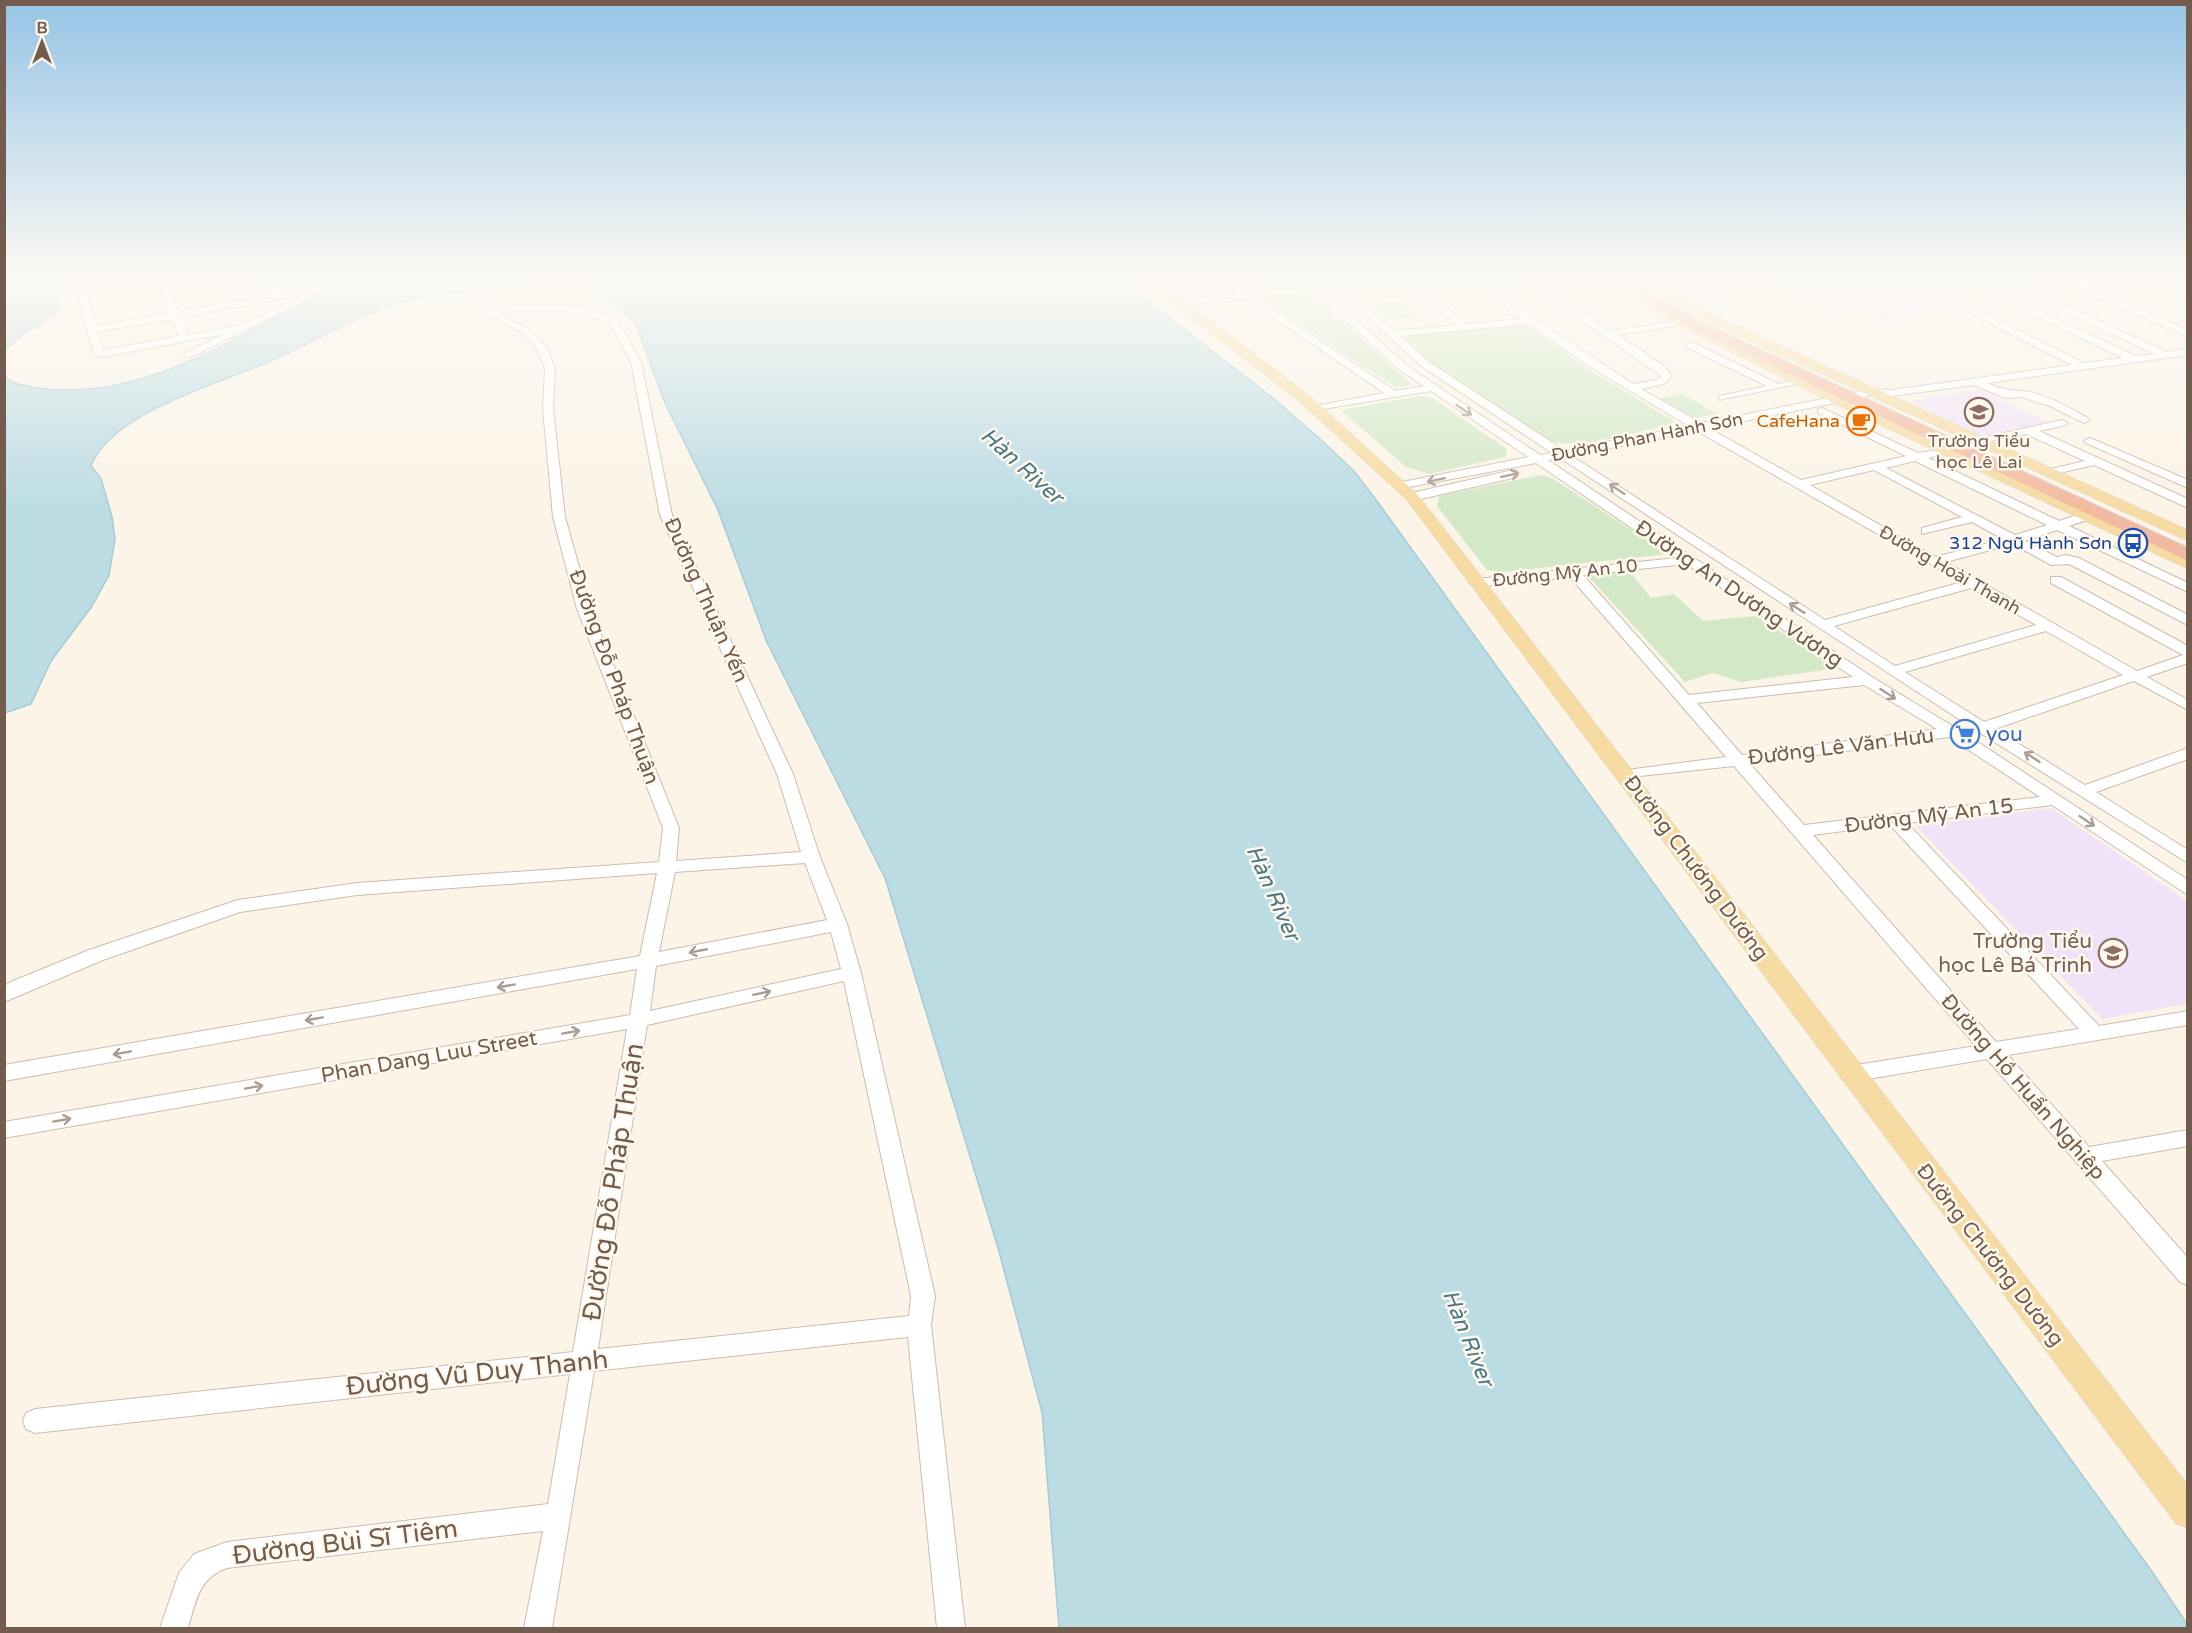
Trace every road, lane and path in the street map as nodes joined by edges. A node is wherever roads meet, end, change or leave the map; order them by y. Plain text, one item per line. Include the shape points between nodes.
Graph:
1 (545, 355) edge
2 (632, 355) edge
3 (1246, 355) edge
4 (1335, 355) edge
5 (1389, 355) edge
6 (1416, 355) edge
7 (1581, 355) edge
8 (1641, 355) edge
9 (1712, 355) edge
10 (1740, 355) edge
11 (1769, 355) edge
12 (1778, 355) edge
13 (1782, 355) edge
14 (2060, 355) edge
15 (2126, 355) edge
16 (2164, 355) edge
17 (2134, 359) junction
18 (2084, 367) junction
19 (1974, 382) junction
20 (1779, 387) junction
21 (1432, 388) junction
22 (1631, 388) junction
23 (1800, 389) junction
24 (1392, 394) junction
25 (1723, 398) dead end
26 (1865, 398) junction
27 (1315, 409) junction
28 (1822, 411) junction
29 (2084, 420) dead end
30 (2062, 423) dead end
31 (1699, 427) junction
32 (2029, 430) junction
33 (1712, 434) junction
34 (1979, 441) junction
35 (2090, 441) dead end
36 (1946, 450) junction
37 (1563, 452) junction
38 (2120, 454) junction
39 (1921, 457) junction
40 (1537, 459) junction
41 (1577, 461) junction
42 (2096, 461) junction
43 (1550, 467) junction
44 (1878, 468) junction
45 (2050, 473) junction
46 (2187, 476) edge
47 (2174, 478) junction
48 (1800, 484) junction
49 (2187, 485) edge
50 (1407, 492) junction
51 (2187, 504) edge
52 (2086, 516) junction
53 (1974, 518) junction
54 (2058, 525) junction
55 (1926, 531) dead end
56 (2187, 536) edge
57 (2014, 539) junction
58 (2187, 542) edge
59 (2187, 555) edge
60 (1690, 560) junction
61 (1936, 561) junction
62 (2187, 564) edge
63 (1574, 573) junction
64 (2056, 580) dead end
65 (1476, 583) junction
66 (1974, 583) junction
67 (2187, 588) edge
68 (2187, 621) edge
69 (1823, 625) junction
70 (2048, 626) junction
71 (2187, 652) edge
72 (2187, 658) edge
73 (1893, 671) junction
74 (2134, 675) junction
75 (1867, 680) junction
76 (1687, 699) junction
77 (2187, 706) edge
78 (1982, 728) junction
79 (1952, 733) junction
80 (2187, 753) edge
81 (1739, 761) junction
82 (1627, 775) junction
83 (2084, 790) junction
84 (2056, 800) junction
85 (1894, 820) junction
86 (1801, 831) junction
87 (811, 857) junction
88 (2187, 858) edge
89 (667, 869) junction
90 (2187, 889) edge
91 (838, 924) junction
92 (648, 961) junction
93 (852, 974) junction
94 (4, 995) edge
95 (2187, 1018) edge
96 (640, 1020) junction
97 (2094, 1033) junction
98 (1991, 1052) junction
99 (4, 1073) edge
100 (1850, 1074) junction
101 (4, 1130) edge
102 (2187, 1138) edge
103 (2084, 1156) junction
104 (2187, 1275) edge
105 (920, 1325) junction
106 (584, 1362) junction
107 (35, 1421) dead end
108 (2187, 1512) edge
109 (559, 1516) junction
110 (174, 1629) edge
111 (538, 1629) edge
112 (951, 1629) edge

1 - 89 street, Đường Đỗ Pháp Thuận via 550,368 548,409 559,517 584,609 670,828
2 - 87 street, Đường Thuận Yến via 666,515 784,774
3 - 27 main road, Đường Chương Dương
4 - 24 street
5 - 21 street, Đường An Dương Vương
6 - 37 street, Đường An Dương Vương
7 - 22 street
8 - 22 street via 1667,376 1660,382
9 - 20 street
10 - 23 main road
11 - 26 highway
12 - 26 highway
13 - 26 main road
14 - 18 street
15 - 17 street
16 - 17 street
17 - 18 street
18 - 19 street
19 - 26 street
19 - 29 street via 2010,396 2022,394 2054,404
20 - 23 street
20 - 25 street
21 - 24 street
21 -> 40 street, Đường An Dương Vương
22 - 31 street
23 - 26 main road
24 - 27 street
26 - 28 street, Đường Phan Hành Sơn
26 - 31 street, Đường Phan Hành Sơn
26 - 34 main road
26 - 36 main road
26 - 58 highway
26 - 59 highway
27 - 50 main road, Đường Chương Dương
28 - 33 street, Đường Phan Hành Sơn
28 - 39 street
30 - 32 street
31 - 33 street, Đường Hoài Thanh
31 - 37 street, Đường Phan Hành Sơn
32 - 34 street
32 - 42 street
33 - 41 street, Đường Phan Hành Sơn
33 - 48 street, Đường Hoài Thanh
34 - 45 main road
35 - 38 street
36 - 39 street
36 - 52 main road
37 - 40 street, Đường Phan Hành Sơn
37 - 41 street, Đường An Dương Vương
38 - 42 street
38 - 47 street
39 - 44 street
39 - 54 street
40 - 43 street, Đường An Dương Vương
40 -> 50 street, Đường Phan Hành Sơn
41 - 43 street, Đường Phan Hành Sơn
69 -> 41 street, Đường An Dương Vương
42 - 45 street
42 - 51 street
50 -> 43 street, Đường Phan Hành Sơn
43 - 60 street, Đường An Dương Vương
44 - 48 street
44 - 53 street
45 - 56 main road
46 - 47 street
47 - 49 street
48 - 61 street, Đường Hoài Thanh
50 - 65 main road, Đường Chương Dương
52 - 54 street
52 - 62 main road
53 - 55 street
53 - 57 street
54 - 57 street
54 - 67 street
57 - 61 street
57 - 68 street via 2056,562 2074,561
60 - 63 street, Đường Mỹ An 10
60 - 75 street, Đường An Dương Vương
61 - 66 street, Đường Hoài Thanh
63 - 65 street, Đường Mỹ An 10
63 - 76 street, Đường Hồ Huấn Nghiệp
64 - 71 street
65 - 82 main road, Đường Chương Dương
66 - 69 street
66 - 70 street, Đường Hoài Thanh
69 - 73 street, Đường An Dương Vương
70 - 73 street
70 - 74 street, Đường Hoài Thanh
72 - 74 street, Đường Lê Văn Hưu
73 - 78 street, Đường An Dương Vương
74 - 77 street, Đường Hoài Thanh
74 - 78 street, Đường Lê Văn Hưu
75 - 76 street
75 -> 79 street, Đường An Dương Vương
76 - 81 street, Đường Hồ Huấn Nghiệp
78 - 79 street, Đường Lê Văn Hưu
83 -> 78 street, Đường An Dương Vương
79 - 81 street, Đường Lê Văn Hưu
79 - 84 street, Đường An Dương Vương
80 - 83 street
81 - 82 street, Đường Lê Văn Hưu
81 - 86 street, Đường Hồ Huấn Nghiệp
82 - 100 main road, Đường Chương Dương
83 - 88 street, Đường An Dương Vương
84 - 85 street, Đường Mỹ An 15
84 -> 90 street, Đường An Dương Vương
85 - 86 street, Đường Mỹ An 15
85 - 97 street
86 - 98 street, Đường Hồ Huấn Nghiệp
87 - 89 street
87 - 91 street, Đường Thuận Yến
89 - 92 street, Đường Đỗ Pháp Thuận
89 - 94 street via 357,889 238,906 96,955
91 -> 92 street
91 - 93 street, Đường Thuận Yến
92 - 96 street, Đường Đỗ Pháp Thuận
92 -> 99 street
96 -> 93 street, Phan Dang Luu Street
93 - 105 street, Đường Thuận Yến via 923,1296
95 - 97 street
101 -> 96 street, Phan Dang Luu Street
96 - 106 street, Đường Đỗ Pháp Thuận
97 - 98 street
98 - 100 street
98 - 103 street, Đường Hồ Huấn Nghiệp
100 - 108 main road, Đường Chương Dương
102 - 103 street
103 - 104 street, Đường Hồ Huấn Nghiệp
105 - 106 street, Đường Vũ Duy Thanh
105 - 112 street, Đường Thuận Yến
106 - 107 street, Đường Vũ Duy Thanh
106 - 109 street, Đường Đỗ Pháp Thuận
109 - 110 street, Đường Bùi Sĩ Tiêm via 227,1555 203,1563 189,1583
109 - 111 street, Đường Đỗ Pháp Thuận

